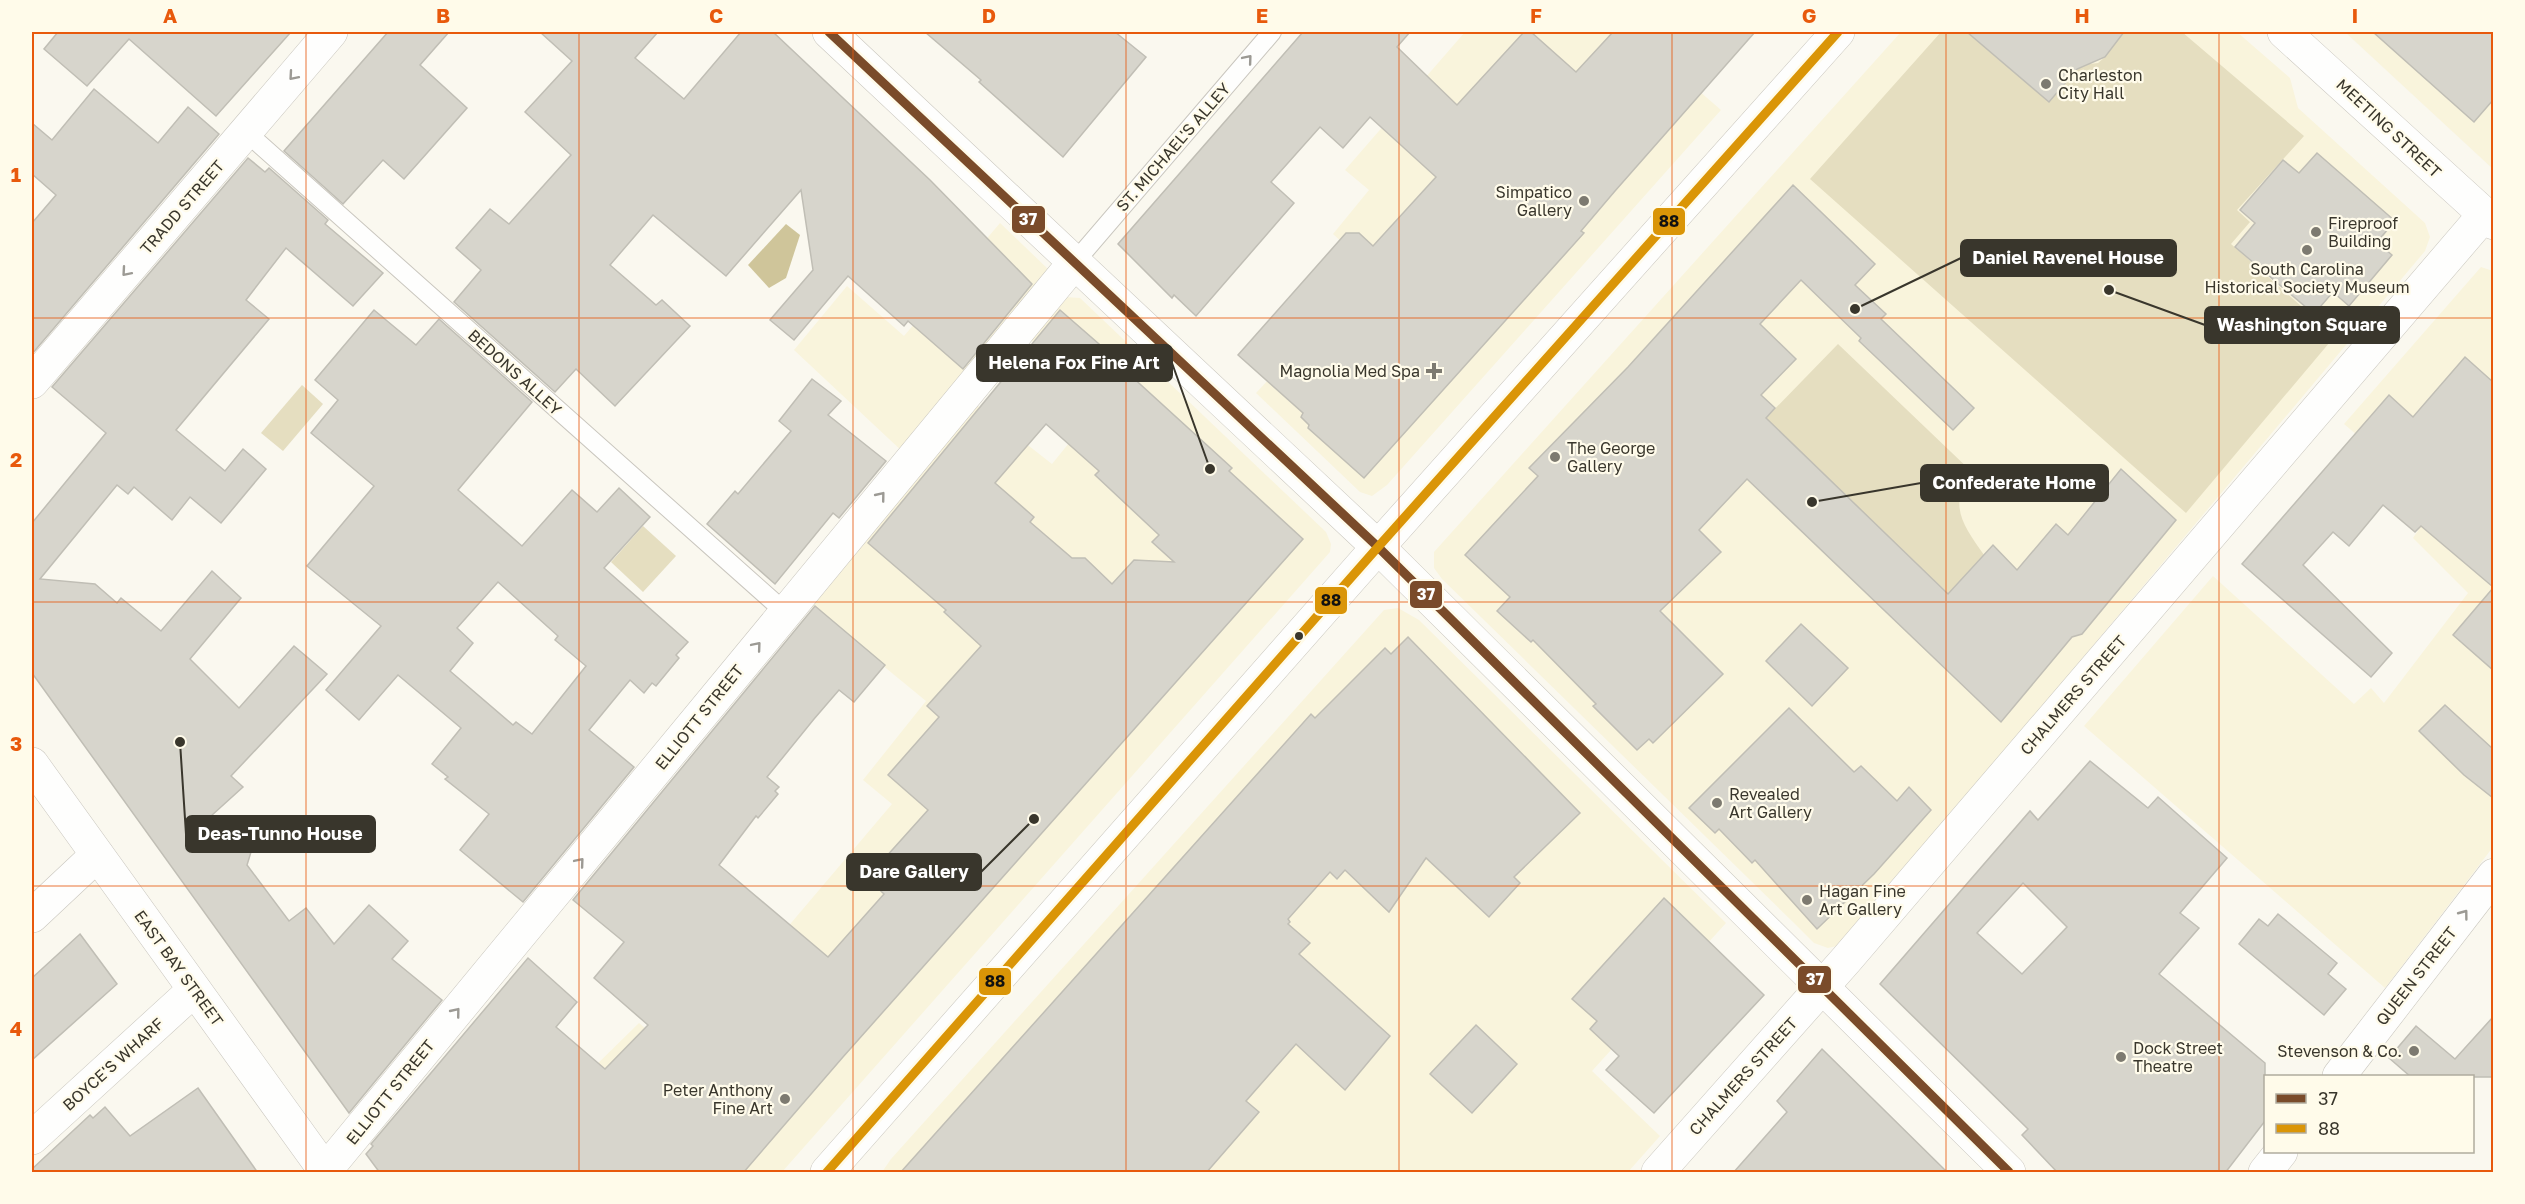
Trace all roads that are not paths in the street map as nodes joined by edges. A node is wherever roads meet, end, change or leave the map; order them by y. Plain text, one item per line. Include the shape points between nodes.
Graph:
1 (332, 32) edge
2 (829, 32) edge
3 (1272, 32) edge
4 (1838, 32) edge
5 (2284, 32) edge
6 (246, 132) junction
7 (2489, 219) edge
8 (1074, 263) junction
9 (32, 382) edge
10 (1378, 547) junction
11 (785, 612) junction
12 (32, 764) edge
13 (97, 855) junction
14 (2493, 875) edge
15 (32, 916) edge
16 (1821, 988) junction
17 (195, 990) junction
18 (2341, 1075) edge
19 (32, 1138) edge
20 (2280, 1153) edge
21 (325, 1172) edge
22 (827, 1173) edge
23 (1658, 1173) edge
24 (2009, 1173) edge
25 (2265, 1173) edge

1 -> 6 street, TRADD STREET
2 - 8 street
8 -> 3 lane, ST. MICHAEL'S ALLEY
4 - 10 street
5 - 7 street, MEETING STREET
6 -> 9 street, TRADD STREET
6 - 11 lane, BEDONS ALLEY
7 - 16 street, CHALMERS STREET
8 - 10 street
11 -> 8 street, ELLIOTT STREET
10 - 16 street
10 - 22 street
21 -> 11 street, ELLIOTT STREET
12 - 13 street, EAST BAY STREET
13 - 15 street
13 - 17 street, EAST BAY STREET
18 -> 14 street, QUEEN STREET
16 - 23 street, CHALMERS STREET
16 - 24 street
17 - 19 street, BOYCE'S WHARF
17 - 21 street, EAST BAY STREET
20 - 25 street

